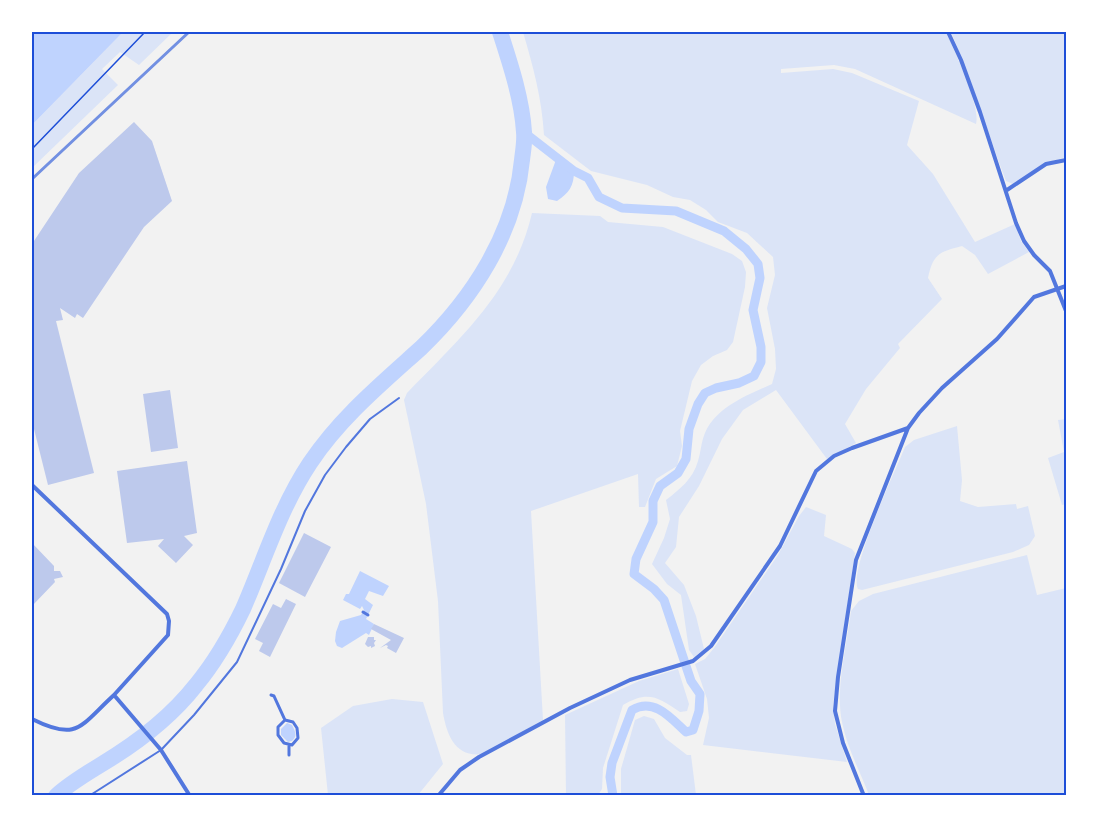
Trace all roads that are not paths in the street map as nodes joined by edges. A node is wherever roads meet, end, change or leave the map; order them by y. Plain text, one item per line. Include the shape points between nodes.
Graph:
1 (948, 32) edge
2 (1066, 160) edge
3 (1007, 190) junction
4 (1066, 286) edge
5 (1057, 289) junction
6 (1066, 311) edge
7 (399, 398) dead end
8 (908, 428) junction
9 (32, 485) edge
10 (363, 612) dead end
11 (368, 615) dead end
12 (114, 695) junction
13 (271, 695) dead end
14 (32, 719) edge
15 (285, 720) junction
16 (289, 746) junction
17 (161, 750) junction
18 (289, 755) dead end
19 (89, 795) edge
20 (190, 795) edge
21 (438, 795) edge
22 (864, 795) edge

1 - 3 street
2 - 3 street via 1046,165
3 - 5 street via 1024,241 1050,272
4 - 5 street
5 - 6 street
5 - 8 street via 1027,303 997,339 942,388
7 - 17 lane via 370,419 325,476 305,511 237,662
8 - 21 street via 834,456 816,471 780,546 711,646 693,661 630,680 560,713 469,763
8 - 22 street via 856,560 838,676 835,711
9 - 12 street via 167,614 168,635
10 - 11 street
12 - 14 street via 73,730 56,730
12 - 17 street
13 - 15 street
15 - 16 street via 278,727 278,735
15 - 16 street via 296,724 299,734 295,744
16 - 18 street
17 - 19 lane
17 - 20 street

